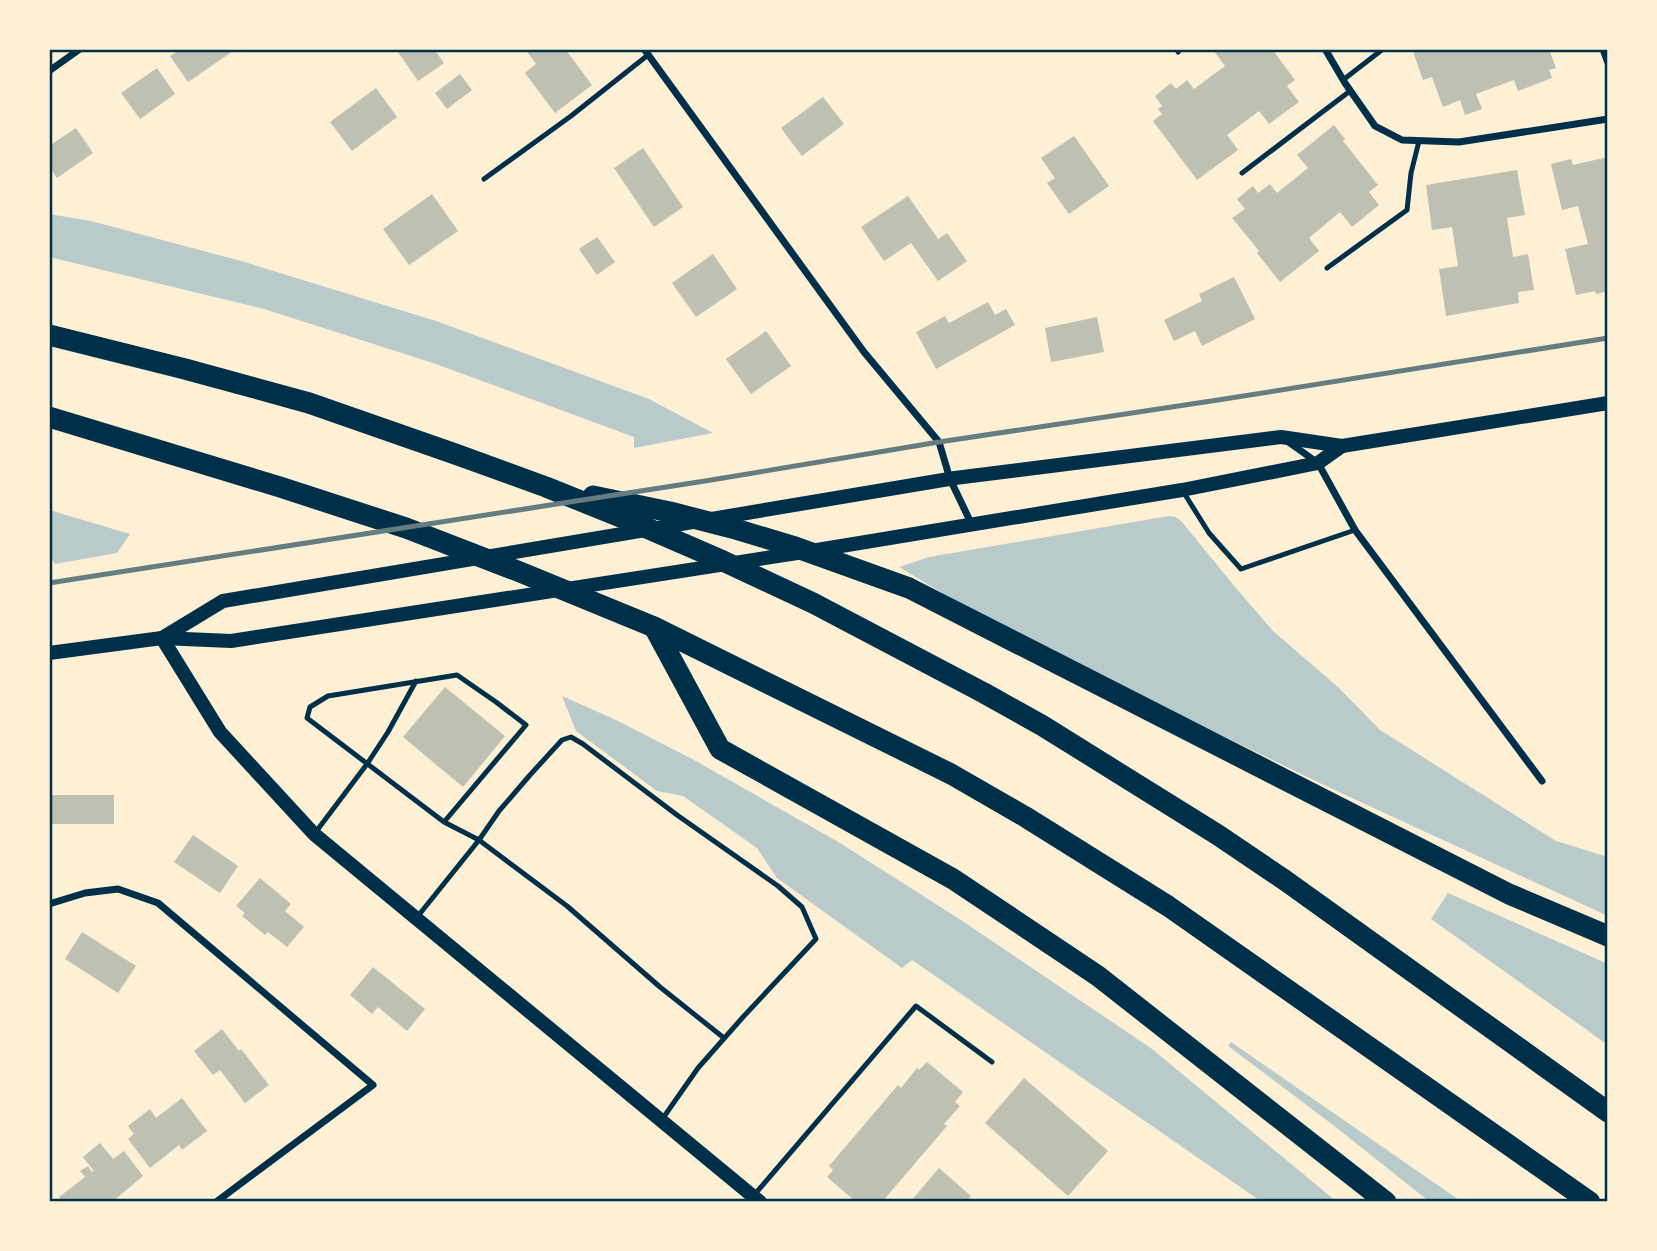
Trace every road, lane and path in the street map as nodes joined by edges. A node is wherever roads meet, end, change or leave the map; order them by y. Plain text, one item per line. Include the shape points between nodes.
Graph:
1 (80, 49) edge
2 (1325, 49) edge
3 (1384, 49) edge
4 (1603, 49) edge
5 (646, 52) edge
6 (1608, 63) edge
7 (49, 71) edge
8 (1343, 80) junction
9 (1350, 91) junction
10 (1608, 119) edge
11 (1419, 141) junction
12 (1242, 173) dead end
13 (484, 179) dead end
14 (1326, 268) dead end
15 (49, 335) edge
16 (1608, 404) edge
17 (49, 417) edge
18 (1281, 437) junction
19 (1342, 446) junction
20 (1318, 463) junction
21 (950, 479) junction
22 (546, 487) junction
23 (1182, 490) junction
24 (972, 525) junction
25 (1355, 530) junction
26 (654, 627) junction
27 (162, 638) junction
28 (49, 653) edge
29 (415, 681) junction
30 (367, 764) junction
31 (1542, 781) dead end
32 (444, 822) junction
33 (314, 834) junction
34 (479, 840) junction
35 (49, 904) edge
36 (416, 918) junction
37 (1608, 936) edge
38 (724, 1038) junction
39 (992, 1062) dead end
40 (1608, 1112) edge
41 (662, 1121) junction
42 (757, 1199) edge
43 (216, 1202) edge
44 (1386, 1202) edge
45 (1590, 1202) edge

1 - 7 street
2 - 8 street
3 - 8 lane
4 - 6 street
5 - 13 lane via 571,116
5 - 21 street via 864,352 939,442
8 - 9 street
9 - 11 street via 1375,126 1402,140
9 - 12 lane
10 - 11 street via 1459,142
11 - 14 lane via 1407,211
15 - 22 highway via 309,403
16 - 19 main road
17 - 26 highway via 406,528
18 - 19 main road
18 - 20 street
18 - 21 main road
19 - 20 main road
20 - 23 main road
20 - 25 street
21 - 24 street
21 - 27 main road via 223,601
22 - 37 highway via 732,528 909,588 1509,894
22 - 40 highway via 813,603 1043,726 1219,835
23 - 24 main road
23 - 25 lane via 1209,533 1241,569
24 - 27 main road via 231,641
25 - 31 street
26 - 44 highway via 720,749 953,879 1098,976
26 - 45 highway via 951,774 1024,816 1168,906
27 - 28 main road
27 - 33 main road via 220,732
29 - 30 lane
29 - 30 lane via 328,696 310,707 307,718
29 - 32 lane via 457,675 526,725
30 - 32 lane
30 - 33 lane
32 - 34 lane
33 - 36 main road
34 - 36 lane
34 - 38 lane via 567,906
34 - 38 lane via 530,775 562,740 571,737 778,886 802,907 816,939
35 - 43 street via 118,889 158,903 373,1085
36 - 41 main road
38 - 41 lane
39 - 42 lane via 916,1006
41 - 42 main road

